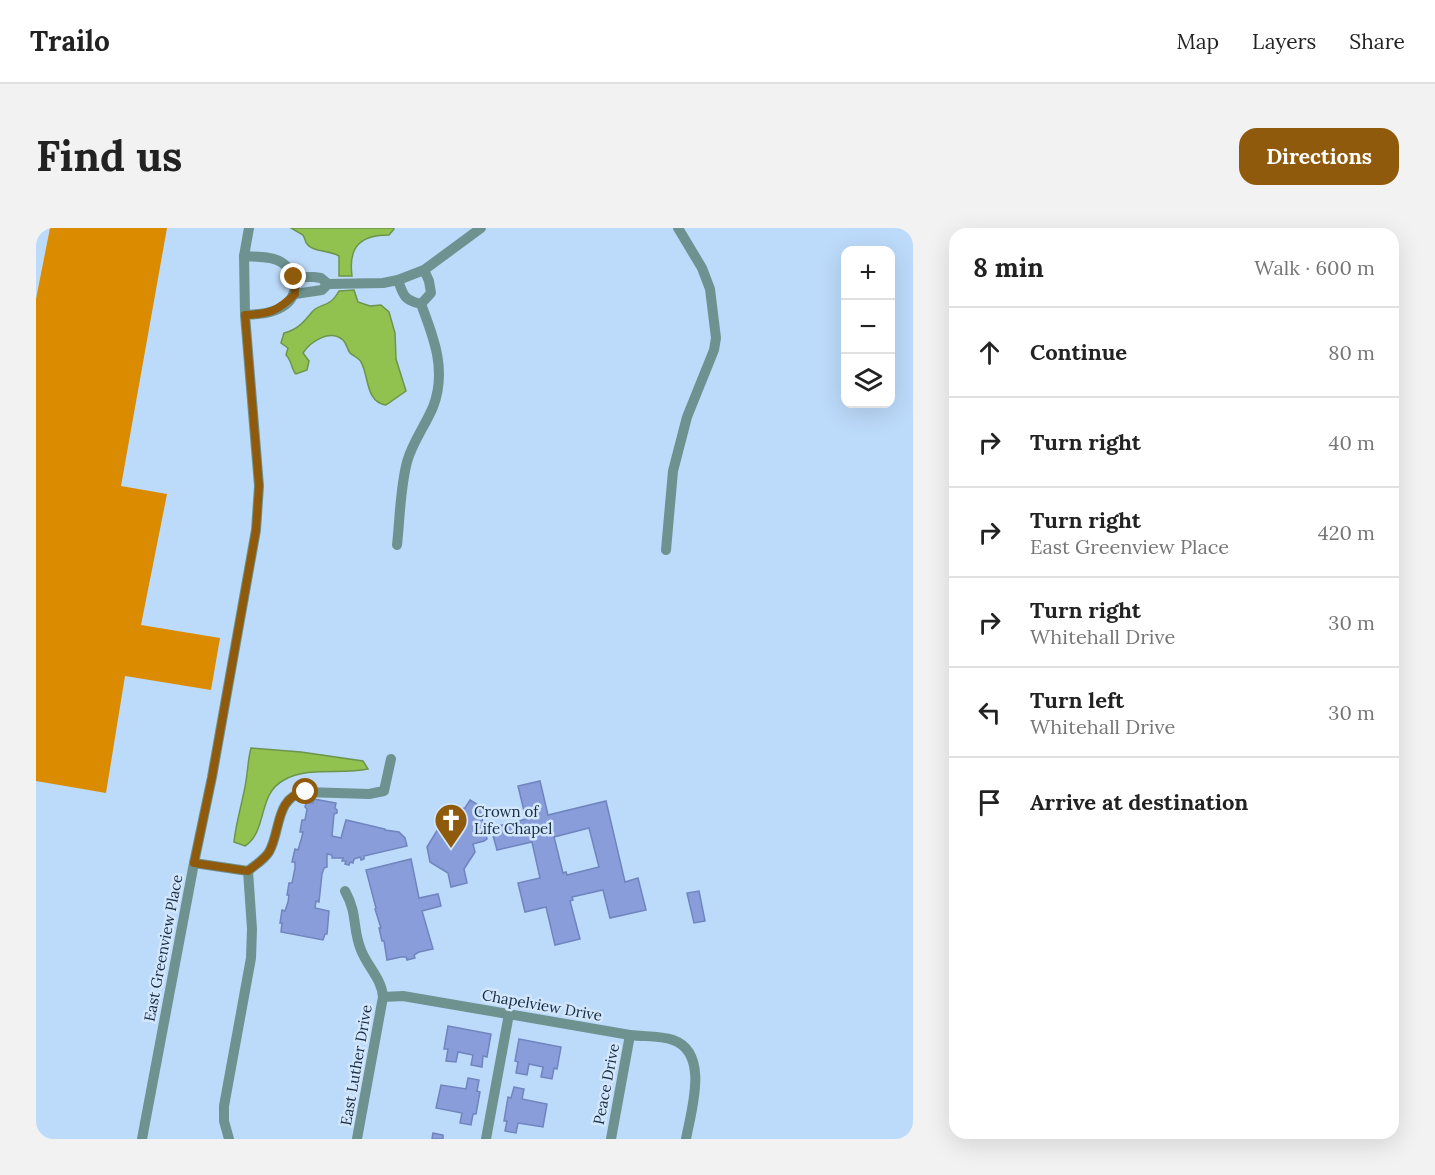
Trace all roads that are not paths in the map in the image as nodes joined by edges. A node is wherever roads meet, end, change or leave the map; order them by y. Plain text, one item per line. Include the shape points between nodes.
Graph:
1 (249, 228) edge
2 (481, 228) edge
3 (678, 228) edge
4 (244, 256) junction
5 (424, 270) junction
6 (294, 277) junction
7 (398, 280) junction
8 (328, 284) junction
9 (295, 294) junction
10 (421, 304) junction
11 (245, 315) junction
12 (397, 545) dead end
13 (666, 550) dead end
14 (391, 759) dead end
15 (194, 863) junction
16 (248, 871) junction
17 (345, 891) dead end
18 (383, 996) junction
19 (509, 1014) junction
20 (630, 1035) junction
21 (142, 1139) edge
22 (229, 1139) edge
23 (357, 1139) edge
24 (486, 1139) edge
25 (611, 1139) edge
26 (686, 1139) edge

1 - 4 street, East Greenview Place
2 - 5 street
3 - 13 street via 710,290 716,338 687,417 673,471
4 - 6 street via 280,261
4 - 11 street, East Greenview Place
5 - 7 street
5 - 10 street via 431,293
6 - 8 street via 321,278
6 - 9 street
7 - 8 street
7 - 10 street via 404,296
8 - 9 street via 322,290
9 - 11 street via 282,307
10 - 12 street via 440,365 439,386 407,462
11 - 15 street, East Greenview Place via 259,486 256,530
14 - 16 street via 384,790 369,794 306,792 289,799 268,852
15 - 16 street
15 - 21 street, East Greenview Place
16 - 22 street via 252,944 224,1106
17 - 18 street via 355,914 359,946 381,984
18 - 19 street, Chapelview Drive
18 - 23 street, East Luther Drive
19 - 20 street, Chapelview Drive
19 - 24 street
20 - 25 street, Peace Drive
20 - 26 street, Chapelview Drive via 669,1038 689,1054 695,1067 695,1082

